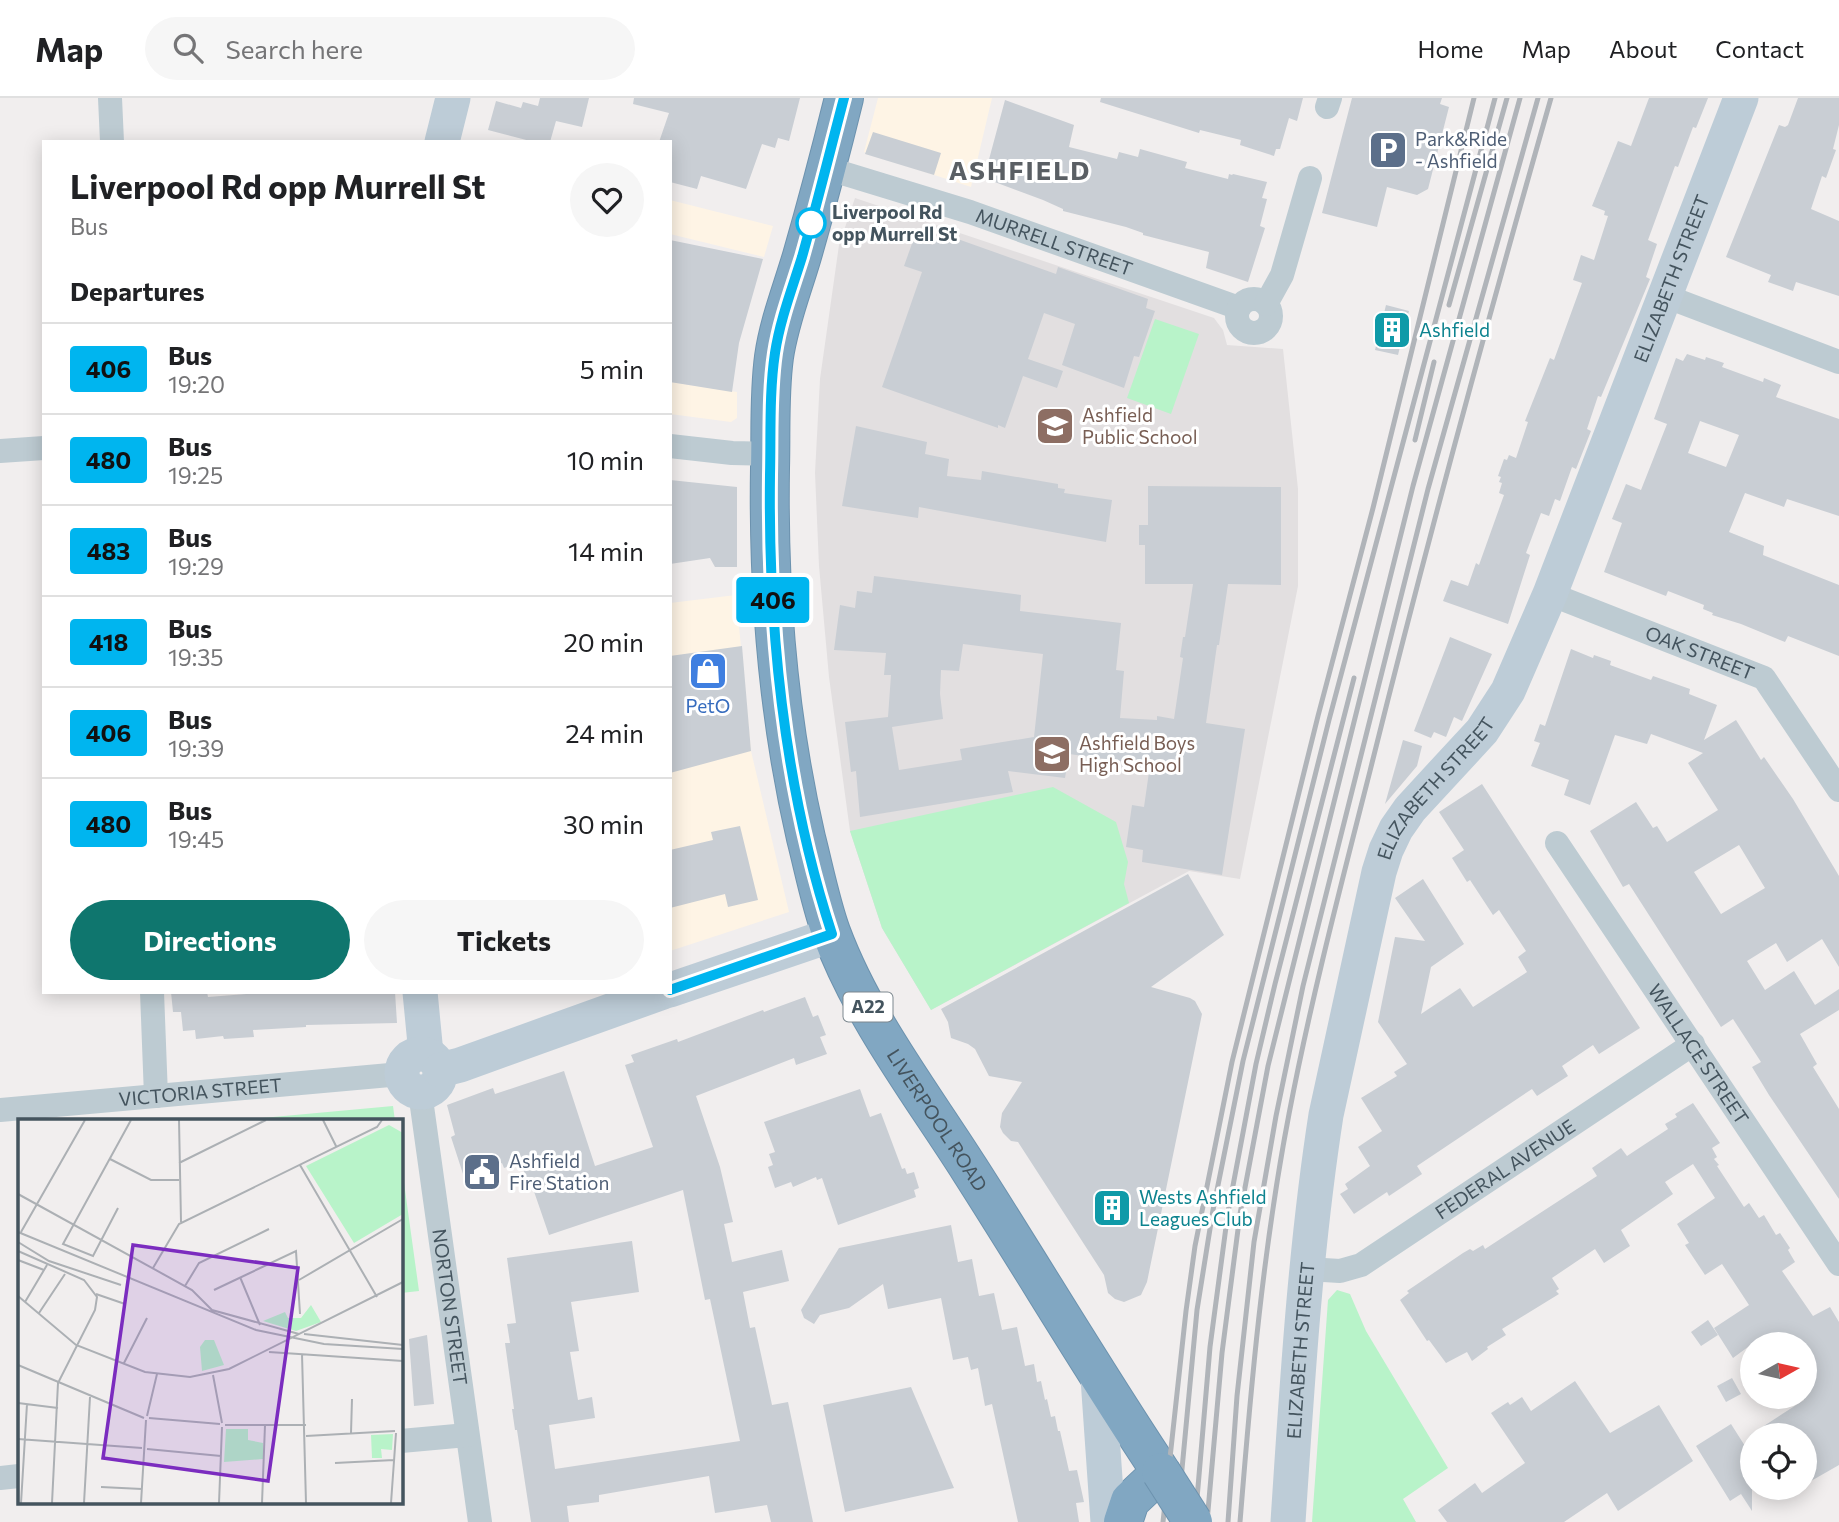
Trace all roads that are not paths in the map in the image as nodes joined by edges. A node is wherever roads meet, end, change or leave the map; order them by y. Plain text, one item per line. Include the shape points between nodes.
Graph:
1 (110, 98) edge
2 (453, 98) edge
3 (844, 98) edge
4 (1741, 98) edge
5 (112, 140) edge
6 (442, 140) edge
7 (826, 168) junction
8 (1310, 178) dead end
9 (1665, 296) junction
10 (1839, 362) edge
11 (672, 446) edge
12 (42, 448) edge
13 (0, 451) edge
14 (770, 454) junction
15 (1550, 594) junction
16 (1839, 790) edge
17 (1557, 843) dead end
18 (832, 934) junction
19 (672, 989) edge
20 (152, 994) edge
21 (420, 994) edge
22 (657, 994) edge
23 (1693, 1044) junction
24 (422, 1072) junction
25 (156, 1096) junction
26 (0, 1110) edge
27 (1839, 1264) edge
28 (1307, 1269) junction
29 (1098, 1378) junction
30 (467, 1435) junction
31 (402, 1441) edge
32 (1161, 1472) junction
33 (18, 1476) edge
34 (0, 1478) edge
35 (481, 1522) edge
36 (1108, 1522) edge
37 (1123, 1522) edge
38 (1193, 1522) edge
39 (1287, 1522) edge

1 - 5 street
2 - 6 main road
3 - 7 highway, LIVERPOOL ROAD / A22
4 - 9 main road, ELIZABETH STREET
7 - 8 street, MURRELL STREET via 970,212 1239,308 1251,299 1266,304 1282,275
7 - 14 highway, LIVERPOOL ROAD / A22 via 779,326 771,389
9 - 10 street
9 - 15 main road, ELIZABETH STREET
11 - 14 street
12 - 13 street
14 - 18 highway, LIVERPOOL ROAD / A22 via 773,606 786,740
15 - 16 street, OAK STREET via 1764,678
15 - 28 main road, ELIZABETH STREET via 1495,712 1410,809 1386,850 1326,1115
17 - 23 street, WALLACE STREET
18 - 19 main road
18 - 29 highway, LIVERPOOL ROAD / A22 via 884,1035
20 - 25 street
21 - 24 main road, NORTON STREET
22 - 24 main road, VICTORIA STREET via 460,1065
23 - 27 street, WALLACE STREET
23 - 28 street, FEDERAL AVENUE via 1361,1265 1340,1271
24 - 25 street, VICTORIA STREET
24 - 30 street, NORTON STREET
25 - 26 street, VICTORIA STREET
28 - 39 main road, ELIZABETH STREET
29 - 32 highway, LIVERPOOL ROAD / A22
29 - 36 main road
30 - 31 street
30 - 35 street, NORTON STREET
32 - 37 highway via 1130,1501
32 - 38 highway, LIVERPOOL ROAD / A22, bridge
33 - 34 street

